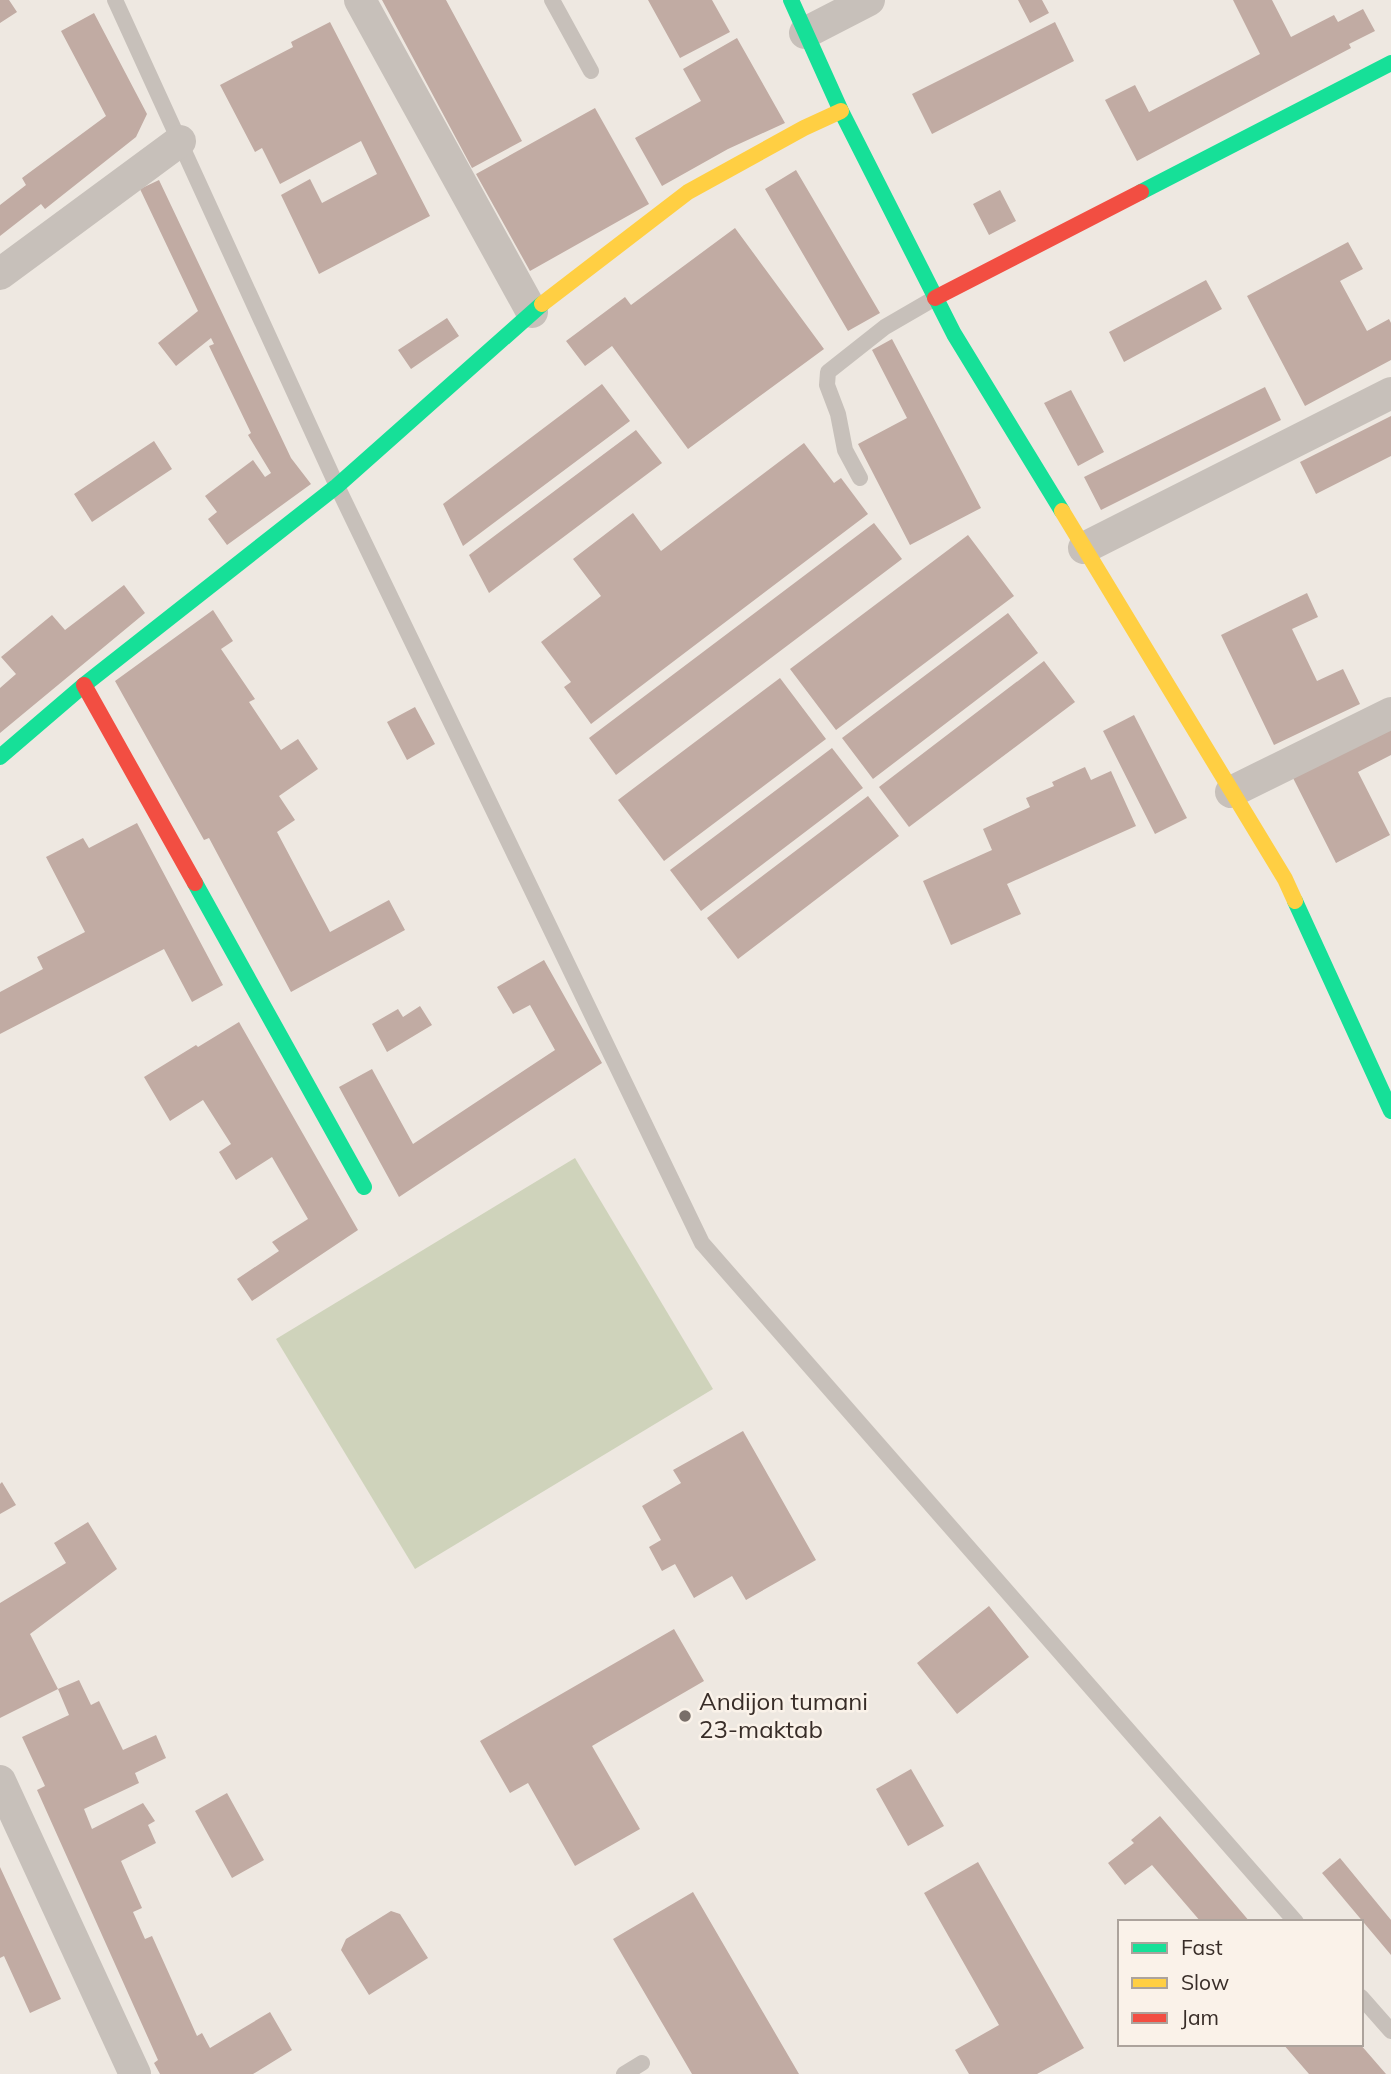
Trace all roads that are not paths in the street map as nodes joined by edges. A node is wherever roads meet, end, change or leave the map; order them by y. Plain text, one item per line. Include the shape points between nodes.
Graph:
1 (116, 0) edge
2 (360, 0) edge
3 (552, 0) edge
4 (791, 0) edge
5 (869, 0) edge
6 (805, 33) junction
7 (1391, 63) edge
8 (591, 71) dead end
9 (841, 111) junction
10 (180, 141) junction
11 (0, 274) edge
12 (935, 298) junction
13 (532, 312) junction
14 (1391, 393) edge
15 (860, 478) dead end
16 (337, 486) junction
17 (1084, 548) junction
18 (84, 685) junction
19 (1391, 713) edge
20 (0, 757) edge
21 (1231, 792) junction
22 (1384, 1079) edge
23 (1391, 1111) edge
24 (364, 1187) dead end
25 (0, 1781) edge
26 (1294, 1920) edge
27 (1363, 1999) edge
28 (1391, 2031) edge
29 (642, 2063) dead end
30 (135, 2074) edge
31 (624, 2074) edge

1 - 10 lane
2 - 13 street
3 - 8 lane
4 - 6 street
5 - 6 street
6 - 9 street
7 - 12 street
9 - 12 street
9 - 13 street via 688,192
10 - 11 street
10 - 16 lane
12 - 15 lane via 885,327 828,372 827,385 845,450
12 - 17 street
13 - 16 street
14 - 17 street
16 - 18 street
16 - 26 lane via 702,1243
17 - 21 street
18 - 20 street
18 - 24 street
19 - 21 street
21 - 22 street via 1285,880
22 - 23 street
25 - 30 street
27 - 28 lane
29 - 31 lane

